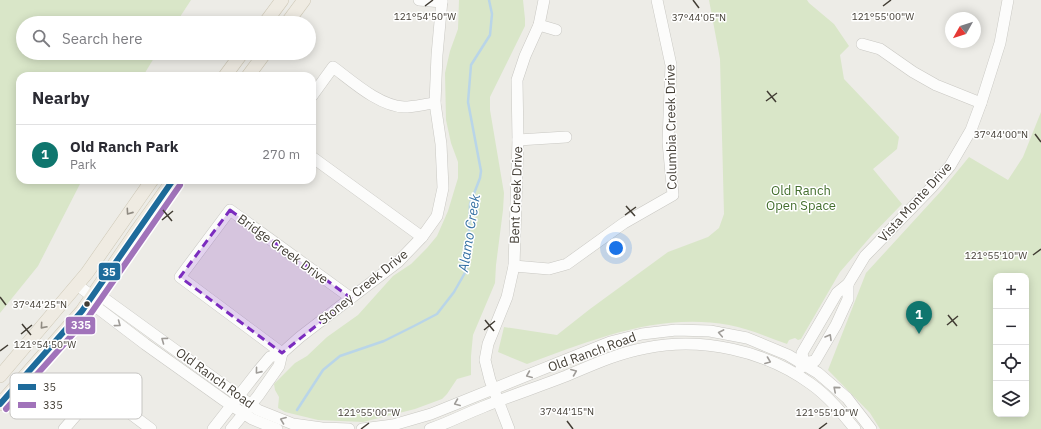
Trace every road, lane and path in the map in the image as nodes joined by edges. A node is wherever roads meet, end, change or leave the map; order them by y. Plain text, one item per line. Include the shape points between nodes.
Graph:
1 (282, 0) edge
2 (304, 0) edge
3 (419, 0) edge
4 (544, 0) edge
5 (657, 0) edge
6 (1008, 0) edge
7 (442, 1) edge
8 (270, 16) edge
9 (292, 16) edge
10 (539, 25) junction
11 (556, 30) dead end
12 (862, 44) dead end
13 (237, 60) edge
14 (260, 60) edge
15 (228, 72) edge
16 (251, 72) edge
17 (316, 90) edge
18 (981, 102) junction
19 (435, 104) junction
20 (566, 137) dead end
21 (518, 140) junction
22 (316, 159) edge
23 (149, 184) edge
24 (170, 184) edge
25 (422, 237) junction
26 (514, 266) junction
27 (77, 285) junction
28 (92, 296) junction
29 (350, 298) junction
30 (282, 353) junction
31 (804, 363) junction
32 (27, 373) edge
33 (797, 375) junction
34 (0, 376) edge
35 (494, 389) junction
36 (10, 393) edge
37 (239, 396) junction
38 (499, 401) junction
39 (0, 404) edge
40 (232, 406) junction
41 (247, 409) junction
42 (73, 419) edge
43 (138, 419) edge
44 (64, 429) edge
45 (151, 429) edge
46 (213, 429) edge
47 (231, 429) edge
48 (277, 429) edge
49 (349, 429) edge
50 (362, 429) edge
51 (430, 429) edge
52 (509, 429) edge
53 (855, 429) edge
54 (871, 429) edge

1 - 8 main road
2 - 9 main road
3 - 7 street
4 - 10 street, Bent Creek Drive
5 - 26 street, Columbia Creek Drive via 671,64 668,142 673,195 624,223 568,264 549,269
6 - 18 street, Vista Monte Drive via 1000,43
7 - 19 street, Stoney Creek Drive
10 - 11 street
10 - 21 street, Bent Creek Drive via 517,80
12 - 18 street via 880,49 936,85
13 - 15 main road
14 - 16 main road
17 - 19 street via 333,67 368,93 389,104 404,107
18 - 31 street, Vista Monte Drive via 971,130 950,166 865,256 848,284 837,293 802,352
19 - 25 street, Stoney Creek Drive via 441,144 443,188 437,216
20 - 21 street
21 - 26 street, Bent Creek Drive
22 - 25 street
23 -> 27 main road
24 - 28 main road
25 - 29 street, Stoney Creek Drive via 398,262
26 - 35 street, Bent Creek Drive via 507,298 488,344 485,360
27 - 28 street, Old Ranch Road
27 -> 34 main road
28 - 32 main road
37 -> 28 street, Old Ranch Road via 104,299
28 -> 40 street, Old Ranch Road via 99,309
29 - 30 street, Stoney Creek Drive
29 - 30 street, Bridge Creek Drive via 230,210 180,277
30 -> 37 street, Stoney Creek Drive via 270,357
30 - 41 street, Stoney Creek Drive via 279,366
31 - 33 street, Vista Monte Drive
31 -> 35 street, Old Ranch Road via 748,338 710,331 676,330 642,334 610,342
54 -> 31 street, Old Ranch Road via 847,398
38 -> 33 street, Old Ranch Road via 617,355 676,344 707,345 742,351
33 - 53 street, Old Ranch Road via 837,408
35 - 38 street, Bent Creek Drive
35 -> 50 street, Old Ranch Road via 408,421
36 - 39 main road
37 - 40 street, Stoney Creek Drive
37 - 41 street, Old Ranch Road
38 - 51 street, Old Ranch Road
38 - 52 street, Bent Creek Drive
40 - 41 street, Old Ranch Road
40 - 46 street, Stoney Creek Drive
41 - 47 street, Stoney Creek Drive
41 - 48 street, Old Ranch Road via 252,419
49 -> 41 street, Old Ranch Road via 293,424 258,410
42 - 44 street
43 - 45 street

